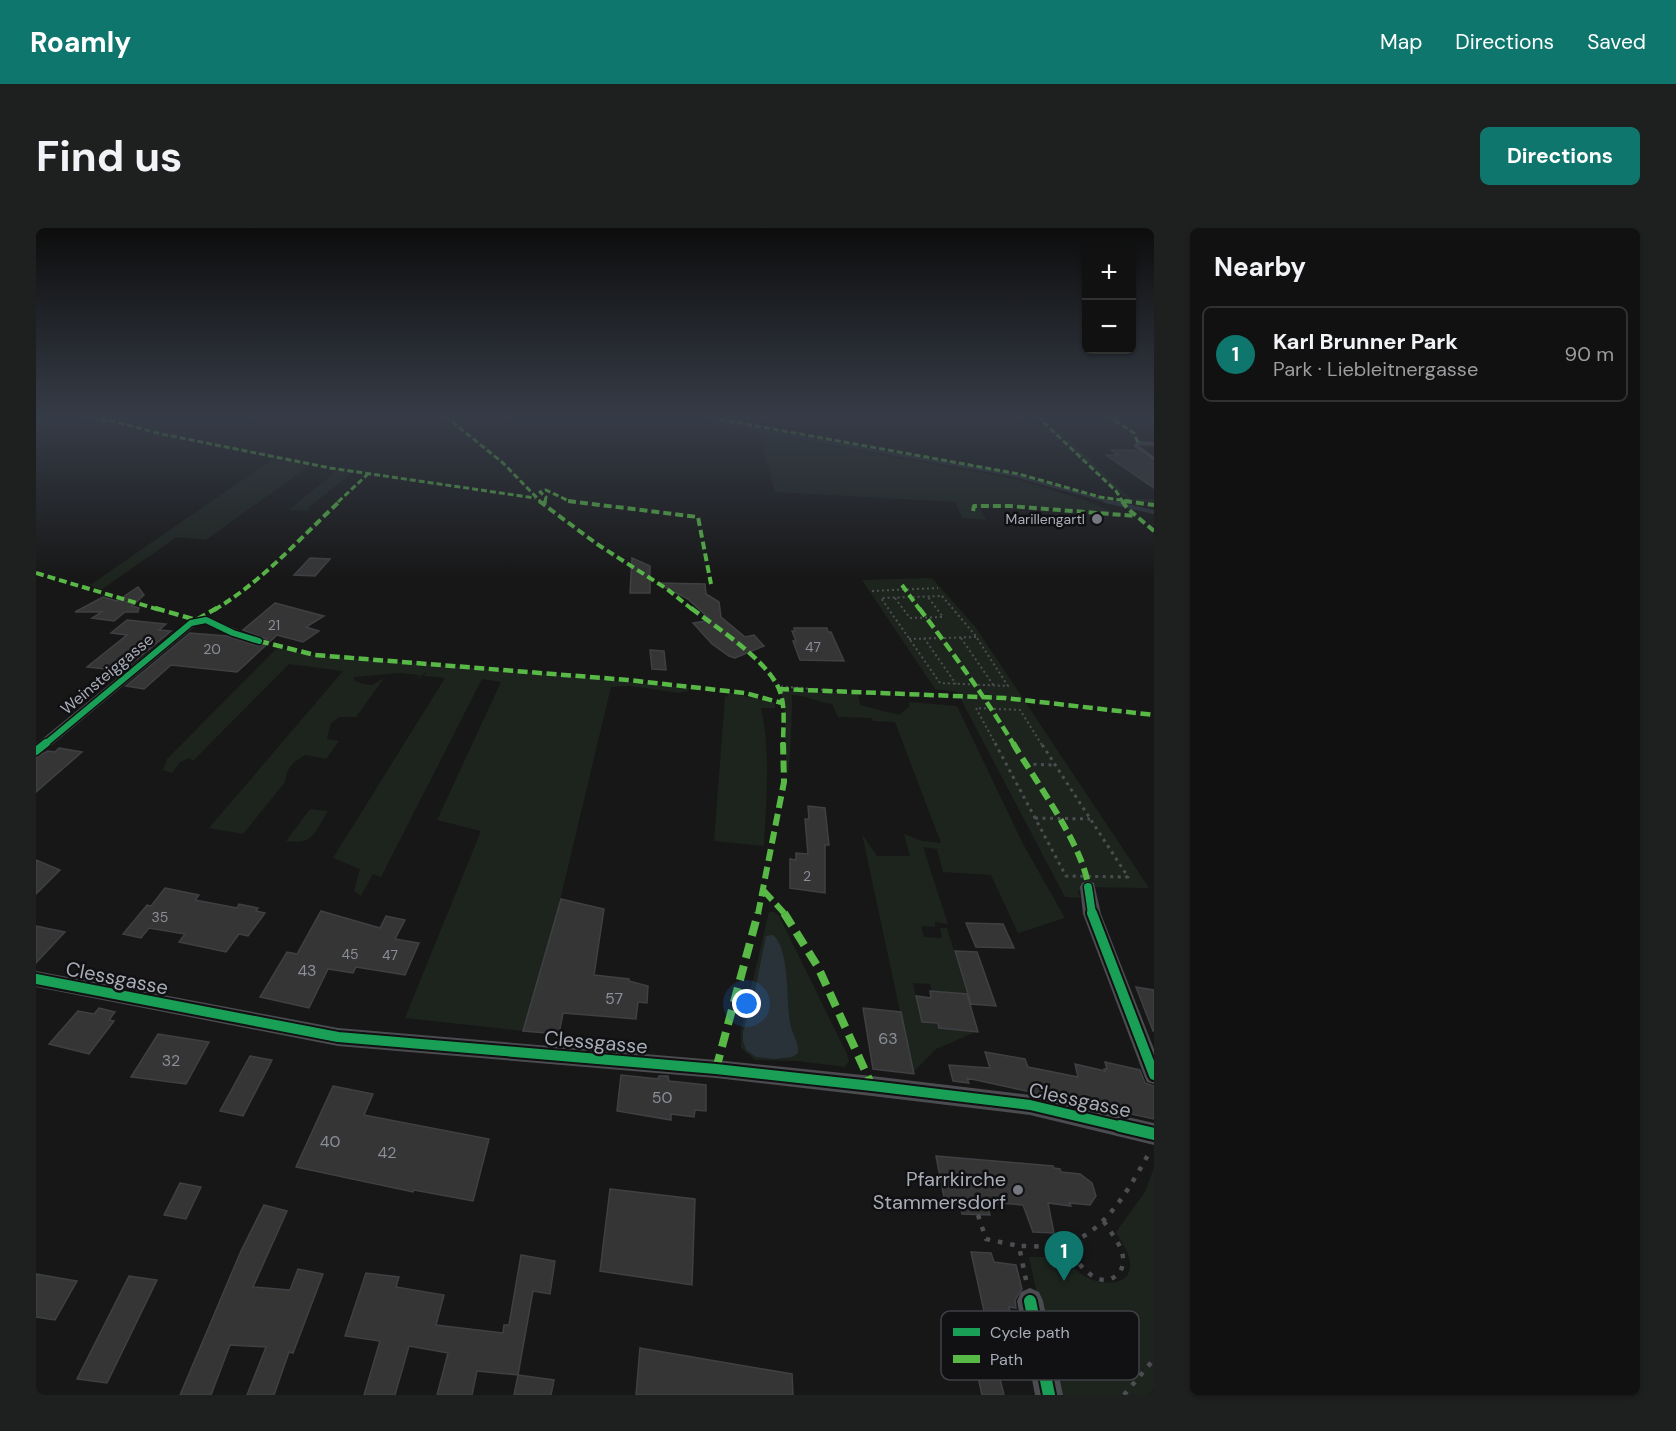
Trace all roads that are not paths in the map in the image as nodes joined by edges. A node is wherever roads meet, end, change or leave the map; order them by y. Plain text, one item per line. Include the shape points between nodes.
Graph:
1 (259, 641) dead end
2 (36, 751) edge
3 (1088, 887) dead end
4 (36, 979) edge
5 (1154, 1075) edge
6 (1154, 1134) edge
7 (1030, 1301) dead end
8 (1032, 1311) edge
9 (1046, 1380) edge
10 (1049, 1395) edge

1 - 2 street, Weinsteiggasse via 206,620 196,620
3 - 5 street via 1092,914
4 - 6 street, Clessgasse via 338,1037 716,1069 1030,1105
7 - 8 street
9 - 10 street

